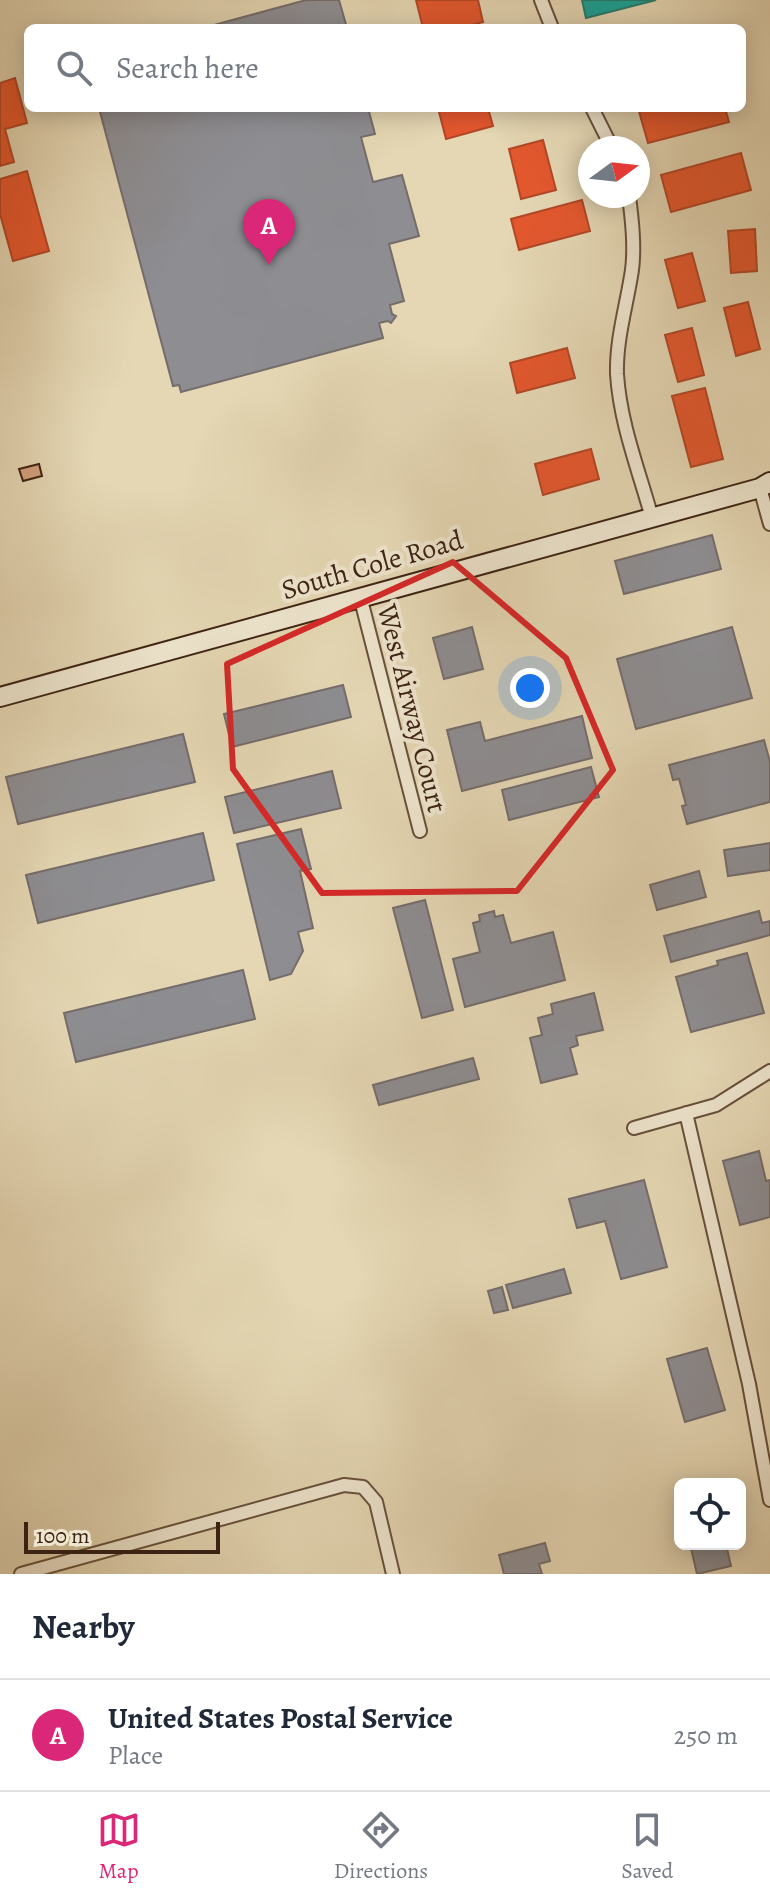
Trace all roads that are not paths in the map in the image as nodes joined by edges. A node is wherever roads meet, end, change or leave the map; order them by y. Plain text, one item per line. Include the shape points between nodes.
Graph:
1 (541, 0) edge
2 (550, 24) edge
3 (594, 112) edge
4 (606, 136) edge
5 (631, 208) edge
6 (767, 486) edge
7 (652, 518) junction
8 (770, 524) edge
9 (360, 596) junction
10 (0, 697) edge
11 (420, 831) dead end
12 (770, 1071) edge
13 (686, 1113) junction
14 (634, 1128) dead end
15 (770, 1500) edge
16 (21, 1574) edge
17 (393, 1574) edge

1 - 2 street
3 - 4 street
5 - 7 street via 632,266 617,373 622,412
6 - 7 main road, South Cole Road
6 - 8 street
7 - 9 main road, South Cole Road
9 - 10 main road, South Cole Road
9 - 11 street, West Airway Court
12 - 13 street via 716,1105
13 - 14 street
13 - 15 street via 749,1384
16 - 17 street via 344,1485 363,1487 376,1502

